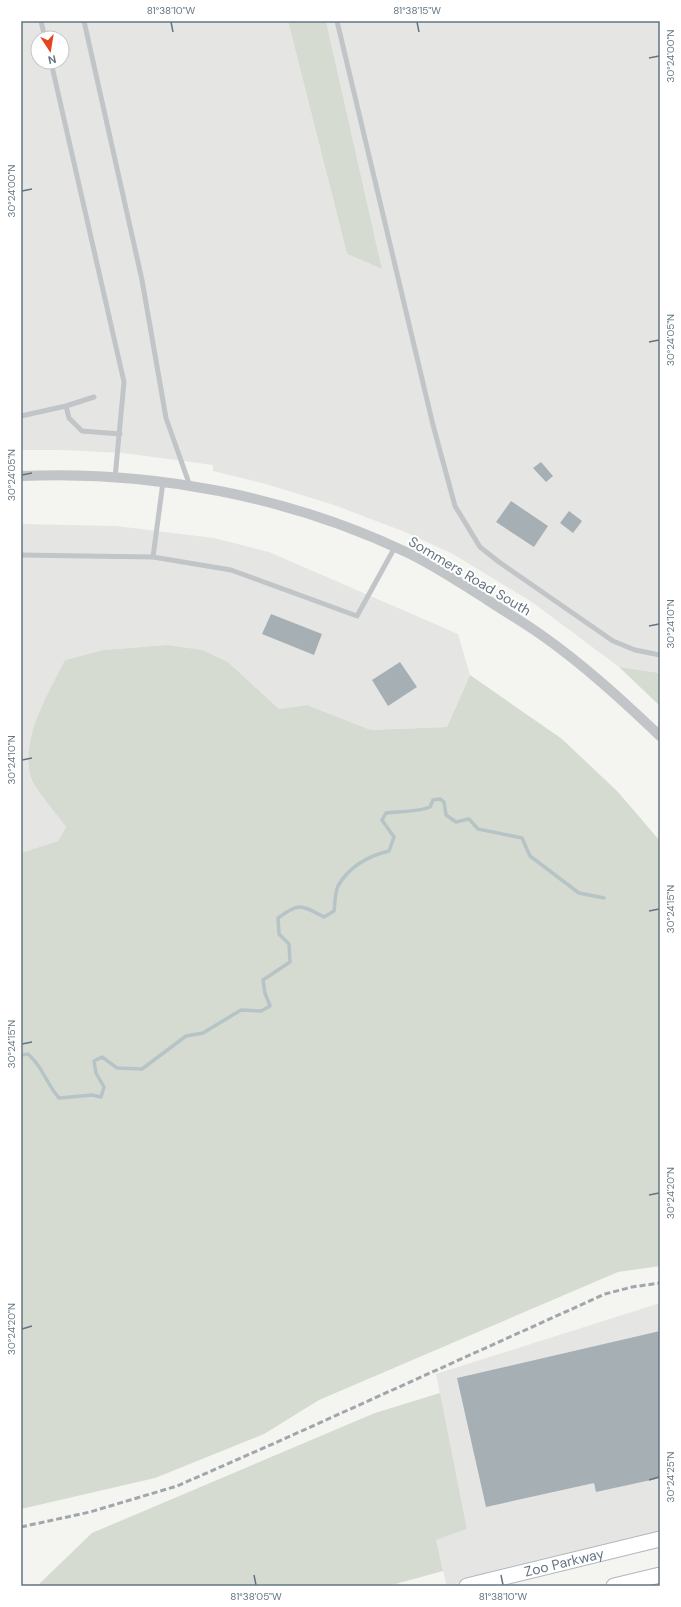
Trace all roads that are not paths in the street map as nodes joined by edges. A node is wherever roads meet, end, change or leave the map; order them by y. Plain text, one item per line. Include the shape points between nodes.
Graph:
1 (84, 21) edge
2 (337, 21) edge
3 (53, 70) edge
4 (94, 397) dead end
5 (66, 406) junction
6 (21, 416) edge
7 (120, 434) junction
8 (21, 476) edge
9 (115, 478) junction
10 (164, 482) junction
11 (191, 486) junction
12 (395, 547) junction
13 (21, 555) edge
14 (153, 556) junction
15 (660, 655) edge
16 (660, 736) edge
17 (660, 1539) edge
18 (660, 1575) edge
19 (487, 1584) edge
20 (467, 1586) edge
21 (614, 1586) edge

1 - 11 lane via 142,280 166,418
2 - 15 lane via 433,425 456,506 480,547 499,562 613,641 635,650
3 - 7 lane via 124,382
4 - 5 lane
5 - 6 lane
5 - 7 lane via 70,418 82,431
7 - 9 lane
8 - 9 street, Sommers Road South via 67,474
9 - 10 street, Sommers Road South
10 - 11 street, Sommers Road South
10 - 14 lane
11 - 12 street, Sommers Road South via 293,509 359,531
12 - 14 lane via 357,616 231,570
12 - 16 street, Sommers Road South via 428,563 541,635 608,688
13 - 14 lane
17 - 19 main road, Zoo Parkway
18 - 21 main road
19 - 20 main road, Zoo Parkway

